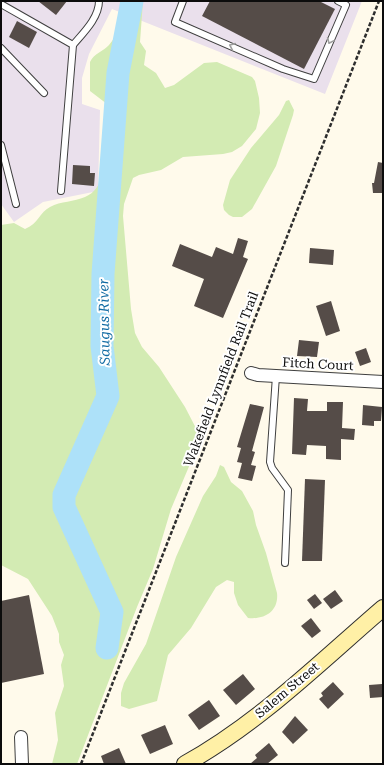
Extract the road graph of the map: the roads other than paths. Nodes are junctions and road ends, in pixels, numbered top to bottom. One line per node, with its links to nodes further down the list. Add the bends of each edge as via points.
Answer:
1 (99, 1): 5 (lane, via 97,13)
2 (183, 1): 3 (lane, one-way to 2, via 346,5 314,79 175,22)
3 (338, 1)
4 (1, 4): 5 (lane)
5 (73, 45): 9 (lane)
6 (1, 48): 7 (lane)
7 (44, 92)
8 (1, 145): 10 (lane)
9 (61, 191)
10 (16, 204)
11 (251, 373): 12 (street, Fitch Court)
12 (276, 376): 13 (street, Fitch Court); 14 (lane, via 270,462 288,490)
13 (383, 382)
14 (285, 563)
15 (383, 608): 18 (main road, Salem Street, via 263,712 216,746)
16 (21, 737): 17 (street)
17 (22, 764)
18 (185, 764)

